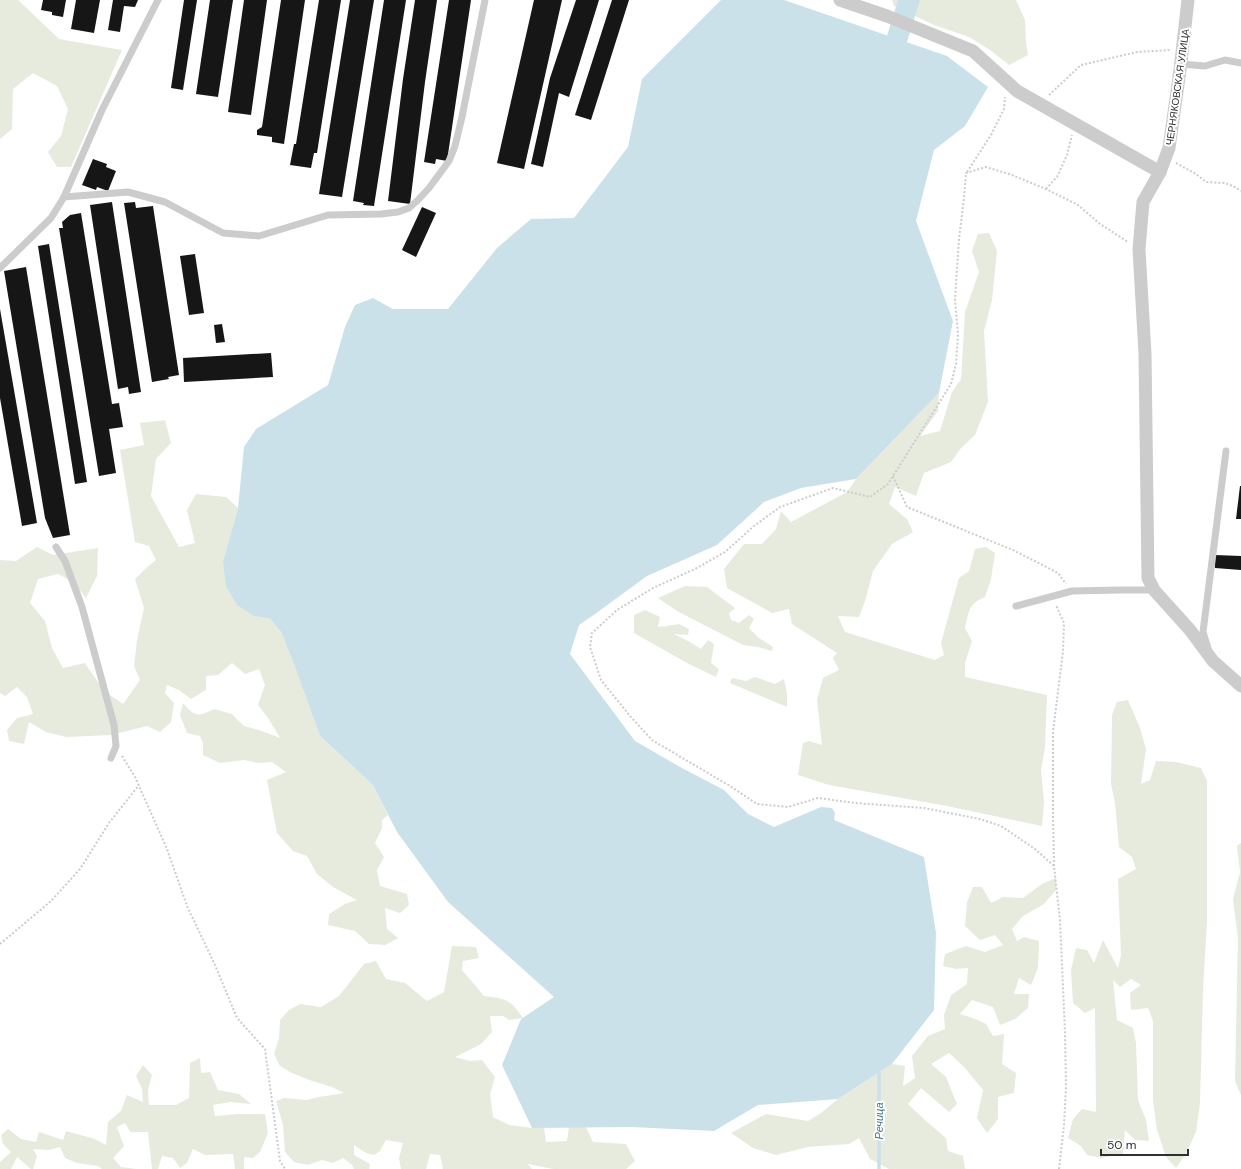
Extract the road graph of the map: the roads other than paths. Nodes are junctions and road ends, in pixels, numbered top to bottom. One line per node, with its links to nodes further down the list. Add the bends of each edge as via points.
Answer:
1 (158, 0): 8 (lane, via 102,110)
2 (484, 0): 8 (lane, via 455,146 449,161 429,188 408,208 381,214 328,215 259,236 223,233 165,202 128,192)
3 (840, 0): 7 (street, via 973,51 1017,91 1075,124)
4 (1188, 0): 5 (street, ЧЕРНЯКОВСКАЯ УЛИЦА)
5 (1181, 64): 6 (lane, via 1205,66 1225,60); 7 (street, ЧЕРНЯКОВСКАЯ УЛИЦА, via 1169,148)
6 (1241, 64)
7 (1162, 166): 12 (street, ЧЕРНЯКОВСКАЯ УЛИЦА, via 1143,202 1139,249 1145,354 1148,578)
8 (64, 198): 9 (lane, via 51,218)
9 (0, 268)
10 (1226, 451): 14 (lane, via 1203,632)
11 (56, 547): 16 (lane, via 65,561 82,607 114,725 116,747)
12 (1154, 590): 13 (lane, via 1072,591); 14 (street, via 1190,630)
13 (1016, 606)
14 (1213, 661): 15 (street)
15 (1241, 686)
16 (111, 758)

